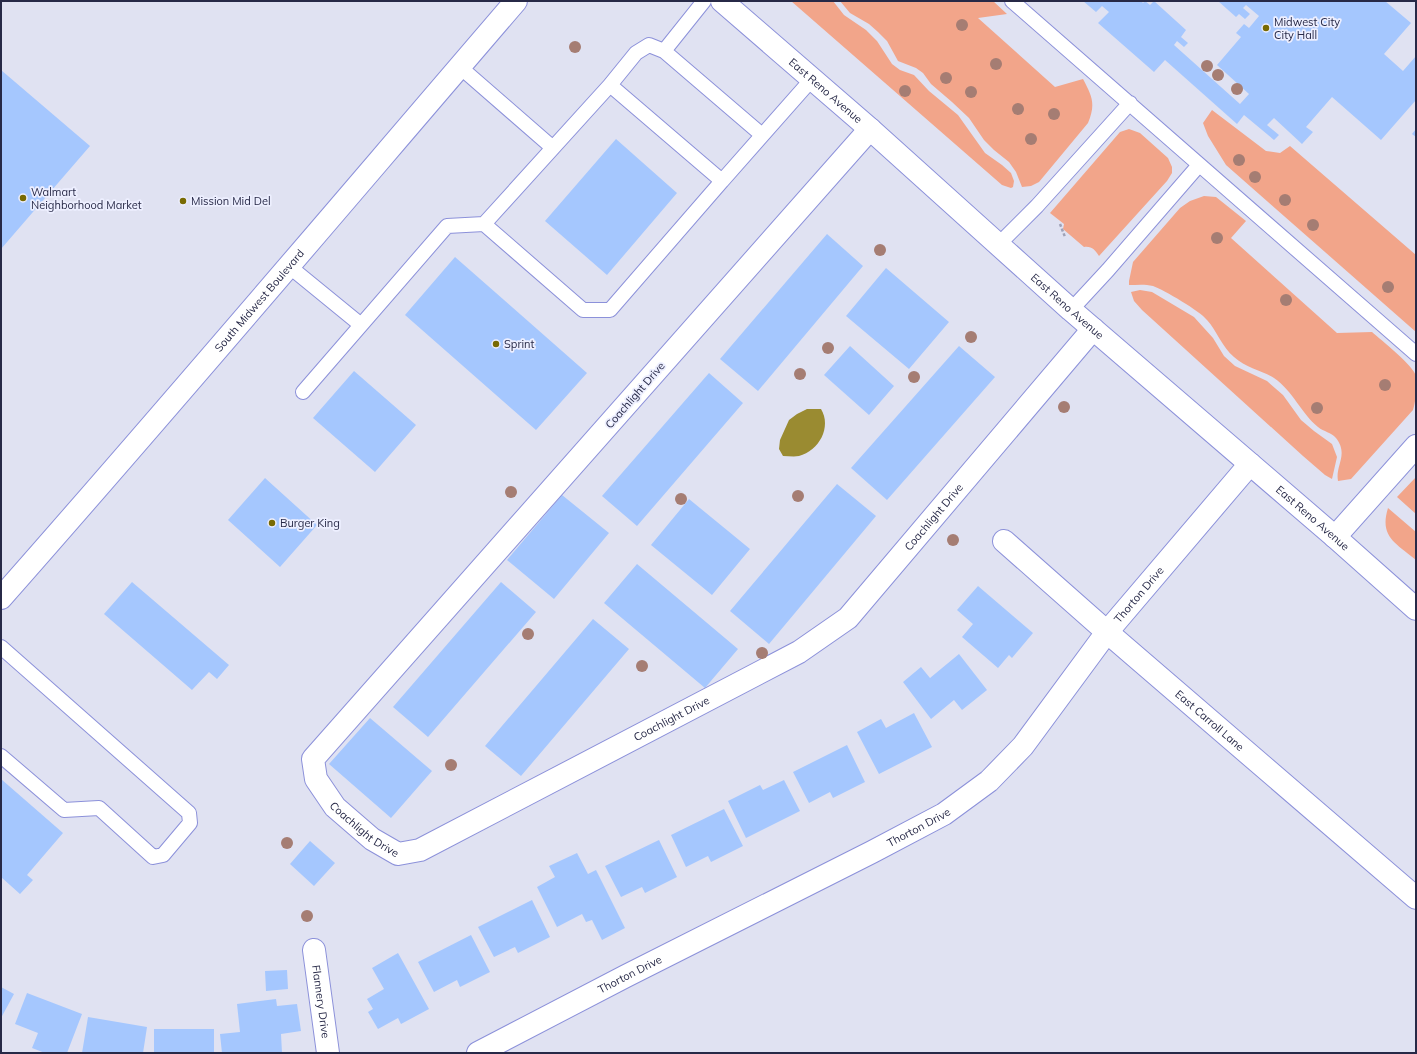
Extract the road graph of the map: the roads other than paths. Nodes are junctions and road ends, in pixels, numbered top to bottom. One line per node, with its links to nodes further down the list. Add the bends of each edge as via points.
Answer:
1 (516, 1): 6 (street, South Midwest Boulevard)
2 (704, 1): 5 (lane)
3 (722, 1): 7 (street, East Reno Avenue)
4 (1012, 1): 9 (lane)
5 (664, 51): 8 (lane, via 648,45 636,53); 11 (lane)
6 (460, 67): 12 (lane); 17 (street, South Midwest Boulevard)
7 (812, 79): 10 (street, East Reno Avenue); 11 (lane)
8 (610, 85): 12 (lane); 14 (lane)
9 (1130, 103): 13 (lane); 16 (lane, via 1038,206)
10 (870, 129): 16 (street, East Reno Avenue); 20 (street, Coachlight Drive, via 313,759 316,779 335,806 372,839 398,854 420,850 799,652 848,618)
11 (762, 135): 14 (lane)
12 (553, 148): 15 (lane)
13 (1199, 165): 18 (lane); 21 (lane)
14 (722, 181): 15 (lane, via 610,310 583,310)
15 (484, 224): 19 (lane, via 447,226)
16 (998, 245): 18 (street, East Reno Avenue)
17 (290, 267): 19 (lane); 27 (street, South Midwest Boulevard)
18 (1071, 310): 20 (street, East Reno Avenue)
19 (361, 325): 22 (lane)
20 (1093, 329): 24 (street, East Reno Avenue)
21 (1416, 354)
22 (303, 392)
23 (1416, 446): 25 (street)
24 (1250, 464): 25 (street, East Reno Avenue); 29 (street, Thorton Drive)
25 (1335, 538): 28 (street, East Reno Avenue)
26 (1004, 541): 29 (street, East Carroll Lane)
27 (1, 598)
28 (1416, 609)
29 (1107, 632): 32 (street, East Carroll Lane); 35 (street, Thorton Drive, via 1023,746 989,780 944,814)
30 (1, 647): 31 (lane, via 189,813 190,823 163,855 153,857 99,808 64,810)
31 (1, 756)
32 (1416, 898)
33 (314, 950): 34 (street, Flannery Drive)
34 (328, 1053)
35 (478, 1053)

